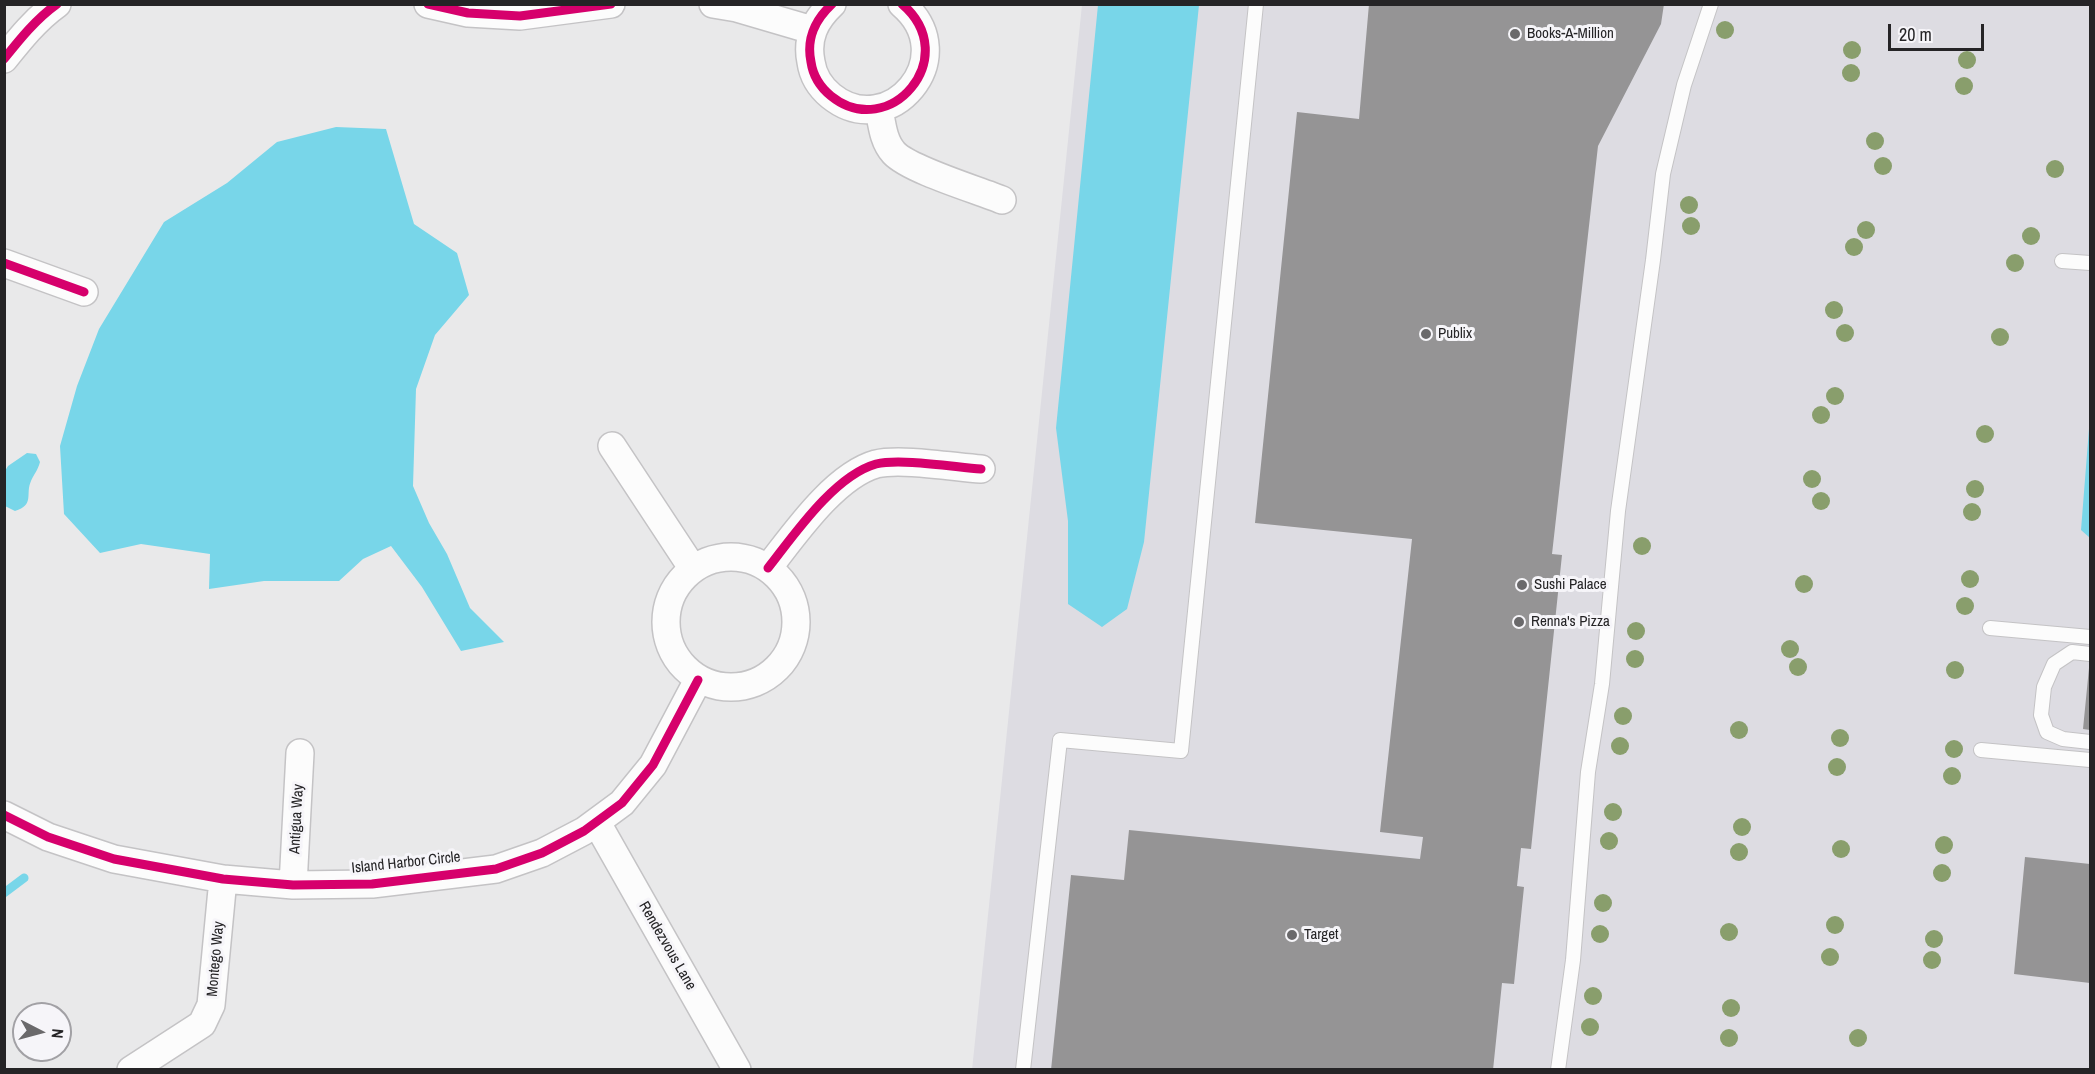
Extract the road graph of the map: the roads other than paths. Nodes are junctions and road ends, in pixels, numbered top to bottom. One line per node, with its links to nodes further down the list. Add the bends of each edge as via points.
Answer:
1 (57, 4): 10 (street, via 19,39)
2 (428, 4): 3 (street, via 468,14 520,16)
3 (611, 4)
4 (713, 4): 9 (street)
5 (832, 4): 9 (street)
6 (1256, 4): 35 (lane, via 1180,751 1060,740)
7 (1711, 4): 36 (lane, via 1684,85 1663,174 1618,511 1602,684 1588,772 1573,960)
8 (911, 7): 11 (street, via 926,44 924,66 914,87)
9 (812, 30): 11 (street, via 808,51 812,71 822,89 838,102 858,109)
10 (4, 59)
11 (879, 109): 12 (street, via 884,135 894,153 911,165)
12 (1002, 200)
13 (2062, 261): 15 (lane)
14 (4, 263): 16 (street)
15 (2091, 263)
16 (84, 292)
17 (612, 446): 19 (street)
18 (981, 469): 20 (street, via 899,462 876,464 851,475 814,511)
19 (693, 568): 20 (street, via 713,559 735,557); 24 (street, via 670,598 665,622 668,642 679,664)
20 (768, 568): 24 (street, via 790,594 797,617 795,640 784,662 766,679 744,687 720,688)
21 (1990, 628): 22 (lane)
22 (2091, 637)
23 (2091, 654): 25 (lane, via 2072,652 2054,664 2044,687 2041,715 2047,732 2063,739)
24 (698, 680): 30 (street, Island Harbor Circle, via 653,765 622,803)
25 (2091, 742)
26 (1981, 750): 28 (lane)
27 (300, 753): 32 (street, Antigua Way)
28 (2091, 760)
29 (4, 815): 31 (street, Island Harbor Circle, via 48,837 114,859)
30 (597, 823): 32 (street, Island Harbor Circle, via 542,854 496,869 372,884); 34 (street, Rendezvous Lane)
31 (223, 879): 32 (street, Island Harbor Circle); 33 (street, Montego Way, via 211,1005 202,1024)
32 (294, 885)
33 (131, 1070)
34 (737, 1070)
35 (1023, 1070)
36 (1558, 1070)

